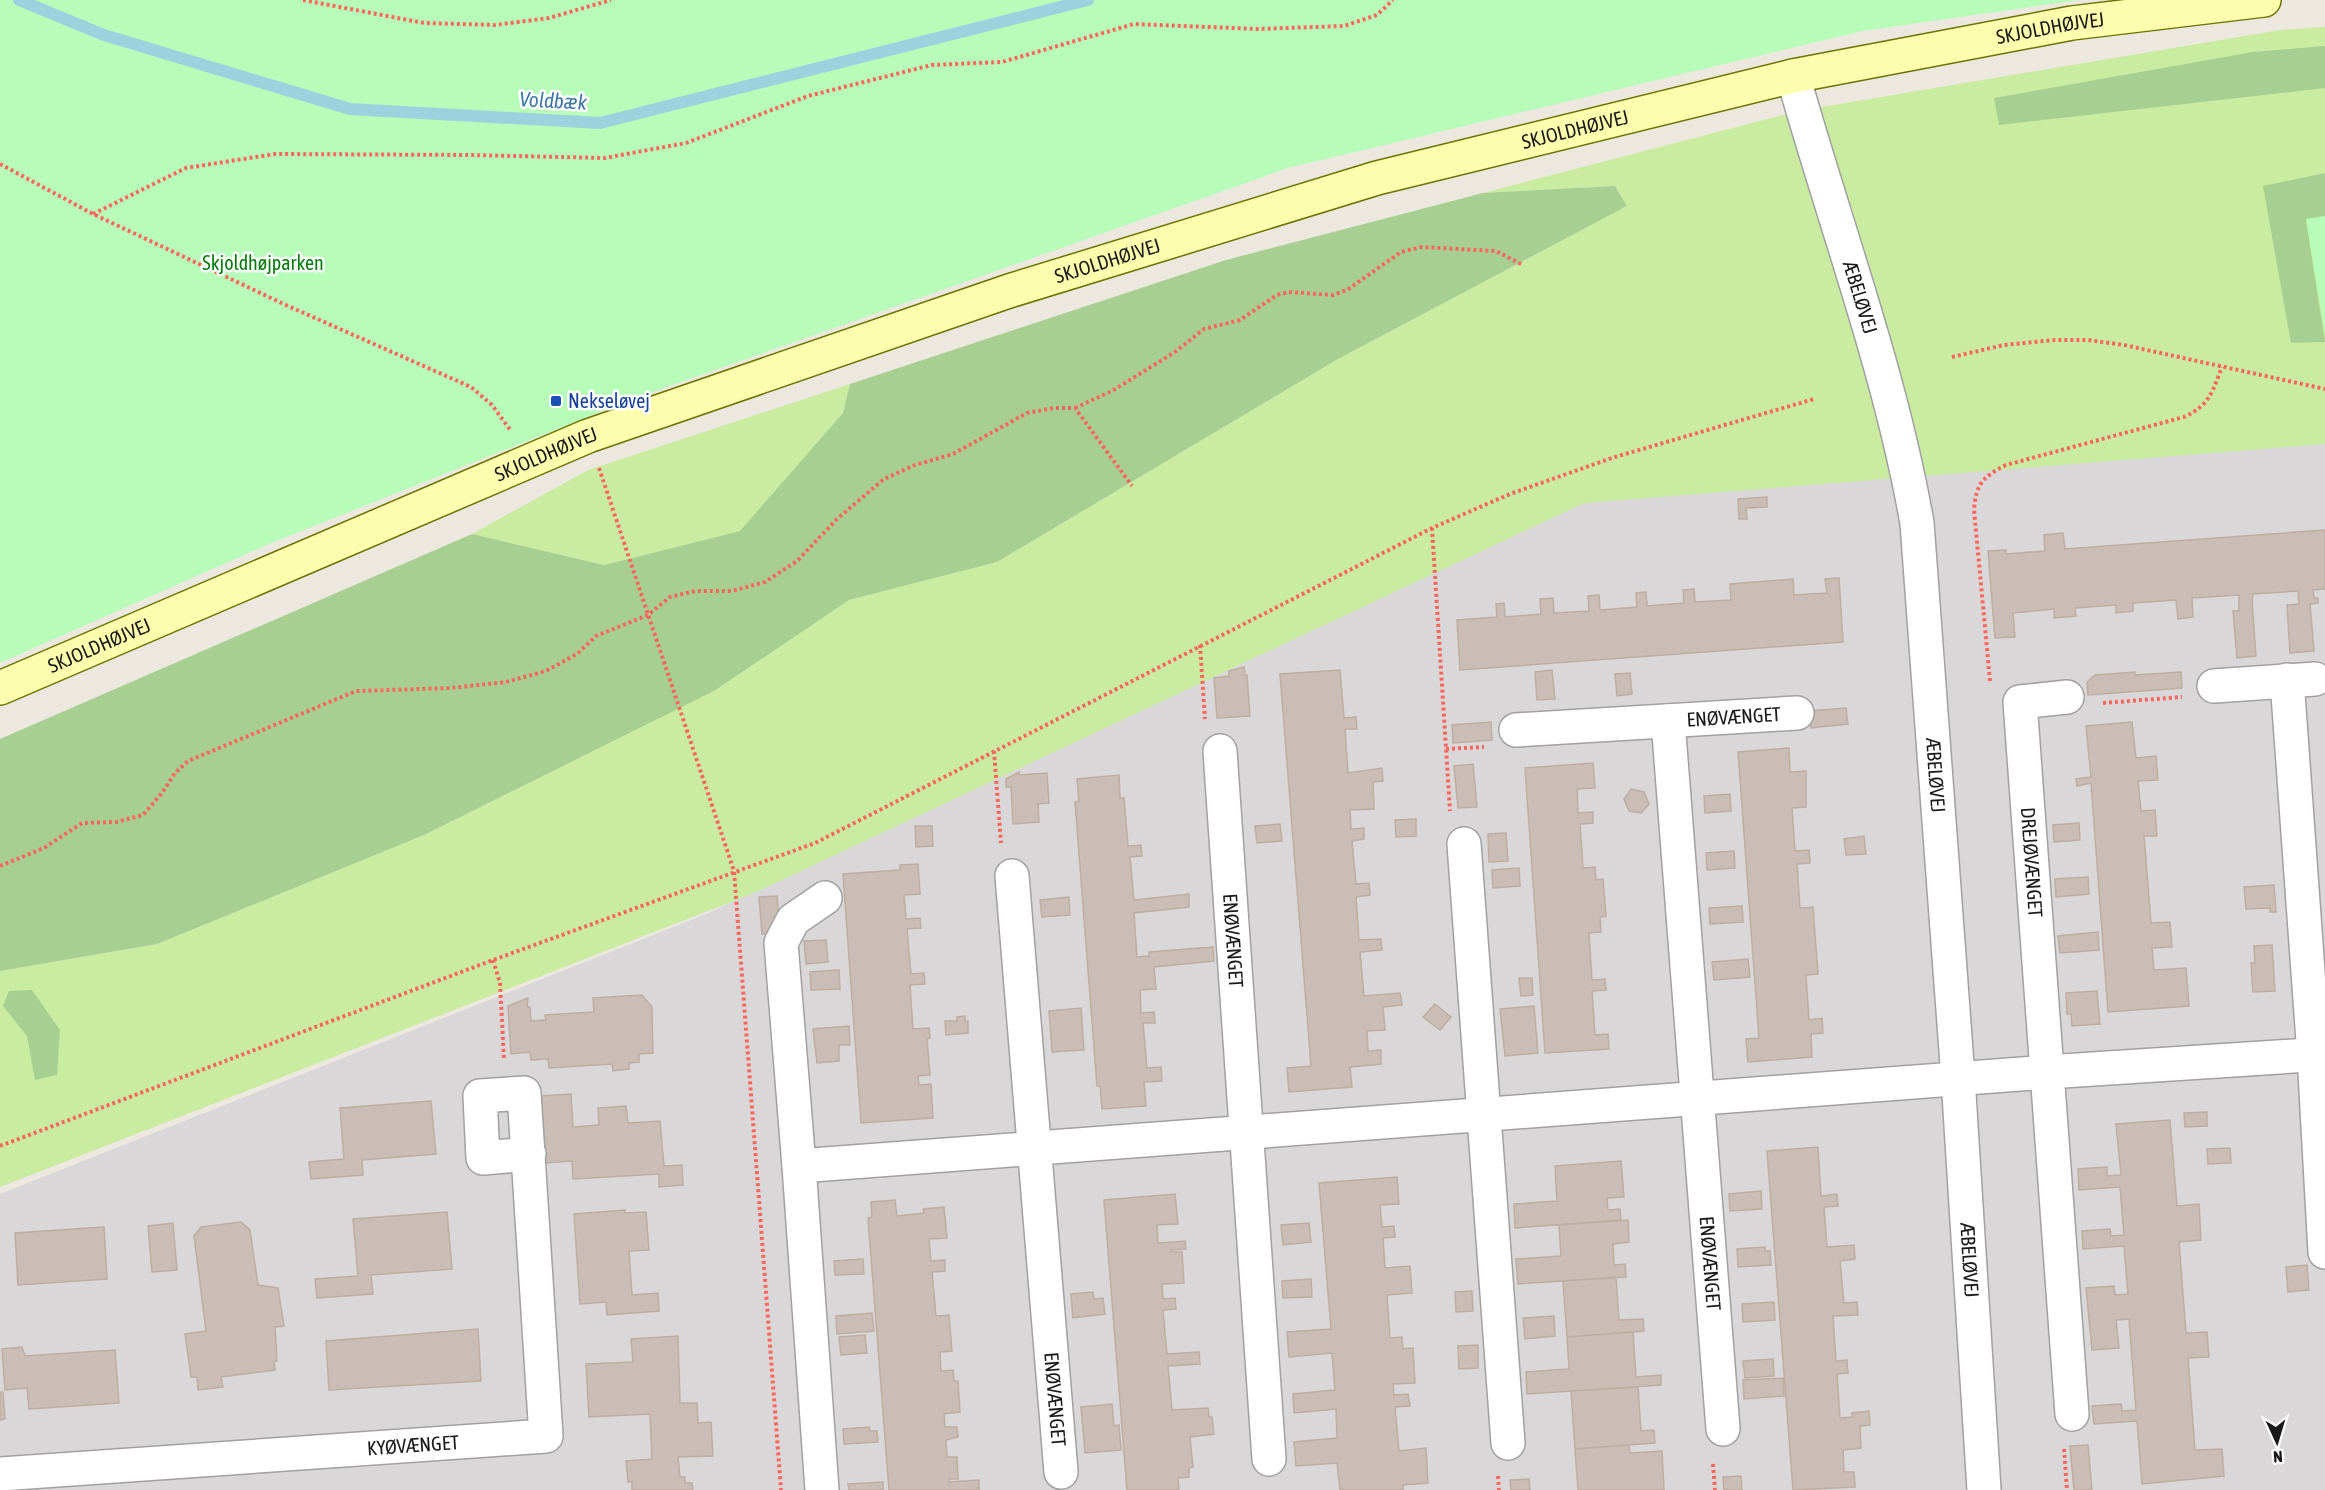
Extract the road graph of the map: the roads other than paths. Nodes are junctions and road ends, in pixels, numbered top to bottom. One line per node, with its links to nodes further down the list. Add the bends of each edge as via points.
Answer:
1 (2264, 0): 2 (street, SKJOLDHØJVEJ, via 2072,23)
2 (1793, 76): 4 (street, SKJOLDHØJVEJ, via 1377,178 1010,291 588,436); 15 (street, ÆBELØVEJ, via 1877,352 1906,460 1917,523)
3 (2214, 686): 13 (street, via 2301,680)
4 (0, 688)
5 (2067, 697): 14 (street, DREJØVÆNGET, via 2020,702)
6 (1797, 713): 7 (street, ENØVÆNGET)
7 (1668, 721): 8 (street, ENØVÆNGET); 16 (street, ENØVÆNGET)
8 (1516, 730)
9 (1220, 751): 18 (street, ENØVÆNGET)
10 (1464, 844): 17 (street)
11 (1012, 876): 19 (street, ENØVÆNGET)
12 (825, 898): 21 (street, via 793,920 781,943)
13 (2319, 1054): 14 (street); 22 (street)
14 (2047, 1072): 15 (street); 23 (street, DREJØVÆNGET)
15 (1958, 1078): 16 (street); 30 (street, ÆBELØVEJ)
16 (1696, 1098): 17 (street); 24 (street, ENØVÆNGET)
17 (1483, 1114): 18 (street); 25 (street)
18 (1246, 1132): 19 (street); 26 (street, ENØVÆNGET)
19 (1033, 1148): 21 (street); 27 (street, ENØVÆNGET)
20 (529, 1155): 28 (street, KYØVÆNGET, via 546,1436)
21 (799, 1166): 29 (street)
22 (2325, 1252)
23 (2072, 1414)
24 (1723, 1429)
25 (1508, 1443)
26 (1269, 1459)
27 (1061, 1472)
28 (0, 1474)
29 (822, 1490)
30 (1984, 1490)

